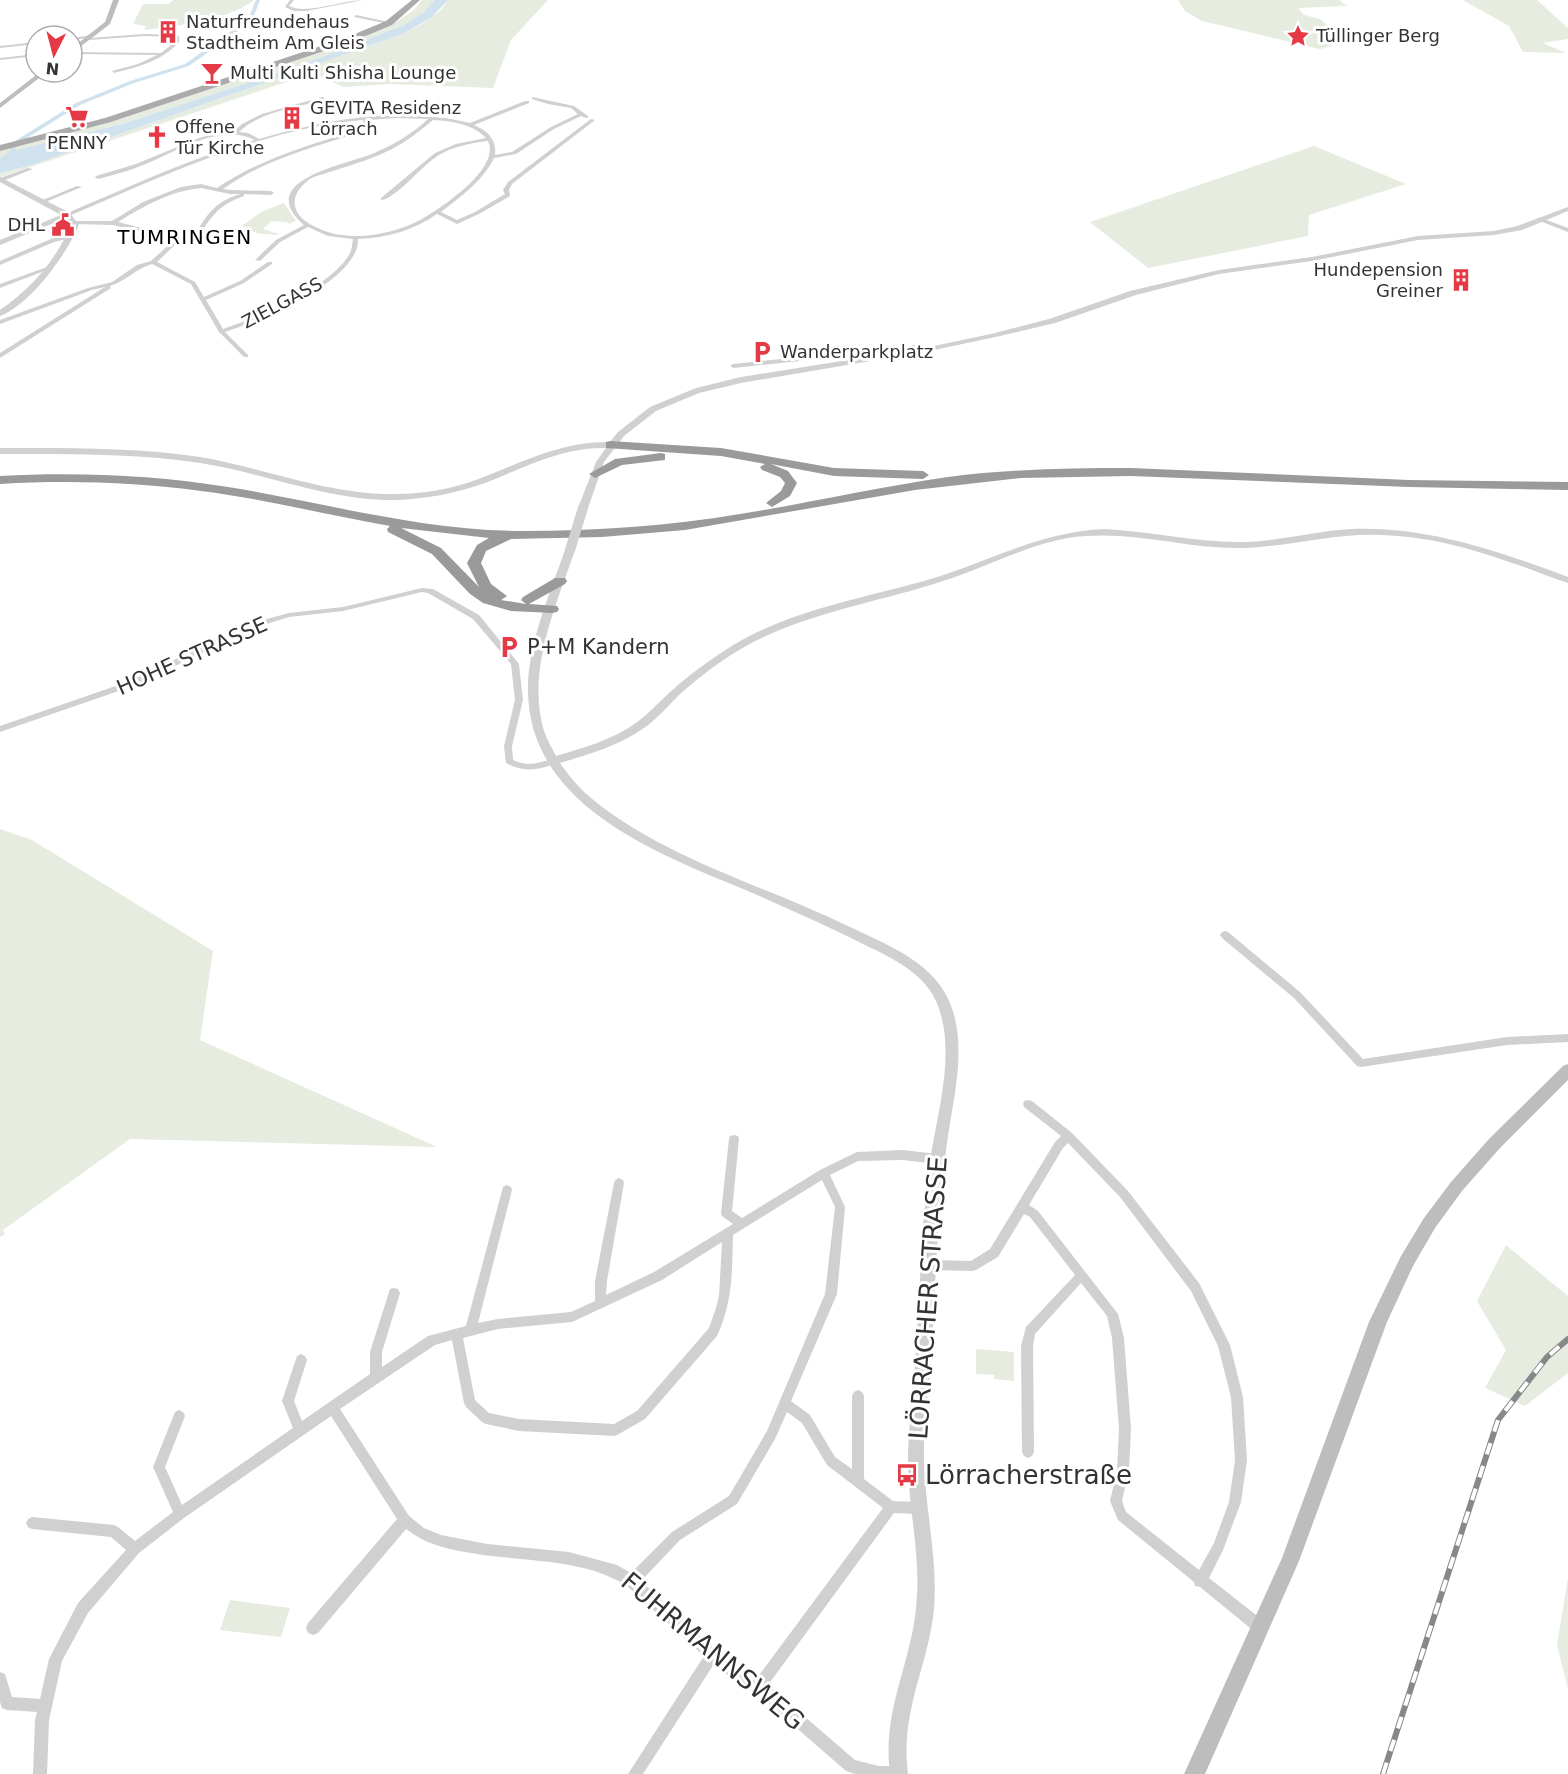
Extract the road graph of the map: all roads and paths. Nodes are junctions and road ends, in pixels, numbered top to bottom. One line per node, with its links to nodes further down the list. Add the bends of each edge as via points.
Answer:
1 (292, 0): 2 (street, via 287,8 301,10)
2 (361, 0)
3 (416, 0): 6 (main road)
4 (113, 1): 8 (main road, via 111,20)
5 (356, 16): 6 (street)
6 (388, 23): 31 (main road, via 130,114)
7 (84, 38): 8 (street)
8 (91, 38): 9 (main road); 13 (street, via 176,35 177,42)
9 (84, 43)
10 (24, 44): 11 (street)
11 (0, 47)
12 (84, 52): 13 (street)
13 (163, 54): 16 (street)
14 (24, 57): 15 (street)
15 (0, 60)
16 (114, 72)
17 (28, 84): 22 (main road)
18 (322, 98): 28 (street, via 257,118)
19 (534, 98): 23 (street, via 572,106)
20 (441, 102): 24 (street, via 420,110)
21 (528, 102): 27 (street)
22 (0, 105)
23 (581, 114): 32 (street, via 560,122 521,152); 45 (street, via 593,120 510,183 508,195 457,222)
24 (414, 117): 25 (street); 26 (street)
25 (432, 118): 27 (street); 50 (street, via 389,148 310,177 299,185 292,196 292,210)
26 (368, 120): 30 (street); 37 (street, via 352,133 278,156 243,172)
27 (470, 125): 29 (street)
28 (235, 133): 30 (street); 34 (street, via 203,138)
29 (489, 139): 32 (street, via 493,145); 41 (street, via 431,157)
30 (258, 140): 46 (street, via 200,159)
31 (4, 147)
32 (491, 157): 45 (street, via 480,176)
33 (30, 169): 35 (street)
34 (98, 177)
35 (0, 180): 43 (street)
36 (79, 187): 43 (street)
37 (219, 189): 39 (street); 49 (street, via 201,186 174,191)
38 (260, 191): 39 (street); 40 (street); 42 (street)
39 (230, 192): 42 (street)
40 (271, 193)
41 (383, 199)
42 (228, 200): 54 (street, via 213,209 194,239)
43 (41, 202): 46 (street)
44 (1568, 209): 47 (street, LÖRRACHER STRASSE)
45 (437, 212): 53 (street, via 402,230)
46 (67, 215): 48 (street); 55 (street)
47 (1539, 219): 51 (street); 67 (street, LÖRRACHER STRASSE, via 1494,233 1418,238 1220,272 1133,293 1052,321)
48 (74, 222): 49 (street); 52 (street)
49 (113, 223): 54 (street)
50 (307, 226): 53 (street); 56 (street, via 278,241)
51 (1568, 230)
52 (66, 237): 58 (street); 60 (street)
53 (356, 238): 66 (street, ZIELGASS, via 353,252 328,278 280,307)
54 (176, 241): 57 (street)
55 (0, 243)
56 (258, 260)
57 (153, 262): 61 (street); 63 (street, via 193,283)
58 (0, 263)
59 (270, 263): 63 (street, via 242,282)
60 (49, 268): 62 (street); 64 (street)
61 (114, 283): 65 (street); 68 (street)
62 (0, 286)
63 (203, 299): 66 (street)
64 (0, 314)
65 (0, 322)
66 (221, 331): 69 (street)
67 (929, 349): 70 (street, via 922,346); 71 (street, LÖRRACHER STRASSE, via 718,385 663,404)
68 (0, 356)
69 (246, 356)
70 (733, 366)
71 (621, 434): 72 (street, LÖRRACHER STRASSE); 73 (highway, via 626,442)
72 (608, 448): 73 (highway); 74 (street, via 566,448 477,482 395,497 334,492 182,458); 75 (highway); 77 (street, LÖRRACHER STRASSE)
73 (640, 448): 78 (highway, via 733,454 834,472)
74 (0, 451)
75 (662, 457): 77 (highway, via 619,462); 82 (highway, via 719,459 779,470 791,483 786,493)
76 (0, 473): 82 (highway, via 95,470 179,476 378,513 494,525 638,522)
77 (595, 474): 86 (street, LÖRRACHER STRASSE, bridge)
78 (923, 476): 79 (highway, via 1080,464); 82 (highway)
79 (1568, 479)
80 (0, 480): 83 (highway, via 91,478 174,484)
81 (1568, 486): 84 (highway, via 1429,485 1129,472 1019,474 899,488 683,526)
82 (772, 503)
83 (373, 521): 84 (highway); 88 (highway, via 441,554 472,589 488,600 506,606)
84 (513, 534): 87 (highway, via 485,544 474,563 485,586 494,593)
85 (1568, 580): 90 (street, via 1491,551 1411,534 1352,532 1241,545 1114,532 1062,536 762,634 701,671 632,730)
86 (560, 581): 87 (highway); 88 (street, LÖRRACHER STRASSE)
87 (528, 600): 88 (highway, via 543,602)
88 (552, 609): 90 (street, LÖRRACHER STRASSE, via 534,674 533,697 538,727)
89 (0, 729): 90 (street, HOHE STRASSE, via 133,683 251,626 422,590 476,617 515,664 519,700 508,746 509,760 533,767)
90 (554, 761): 97 (street, LÖRRACHER STRASSE, via 599,812 651,844 837,926 882,949 936,988 947,1012 951,1039)
91 (1225, 935): 92 (street, via 1297,995 1361,1063 1507,1041)
92 (1568, 1038)
93 (1568, 1070): 127 (main road, via 1453,1189 1415,1244 1378,1322 1308,1514)
94 (1028, 1104): 95 (street)
95 (1068, 1136): 101 (street); 126 (street, via 1124,1194 1195,1287 1224,1345 1237,1397 1241,1460 1235,1502 1219,1546)
96 (735, 1139): 102 (street, via 726,1213)
97 (937, 1159): 98 (street, via 867,1156); 104 (street, LÖRRACHER STRASSE)
98 (824, 1173): 102 (street); 113 (street, via 840,1207 831,1293)
99 (620, 1182): 107 (street)
100 (507, 1190): 108 (street)
101 (1022, 1207): 104 (street, via 994,1253 972,1266); 105 (street, via 1034,1214)
102 (740, 1223): 103 (street)
103 (728, 1232): 107 (street, via 658,1276); 109 (street, via 721,1318 641,1415 615,1430 519,1425 486,1418 470,1403)
104 (928, 1265): 120 (street, LÖRRACHER STRASSE, via 916,1454)
105 (1081, 1276): 117 (street, via 1030,1331); 126 (street, via 1112,1314 1118,1338 1125,1429 1123,1470 1116,1501 1122,1516)
106 (394, 1293): 111 (street, via 376,1352)
107 (600, 1304): 108 (street, via 572,1317)
108 (471, 1330): 109 (street)
109 (457, 1334): 111 (street, via 432,1340)
110 (301, 1360): 116 (street, via 288,1401)
111 (376, 1377): 114 (street)
112 (858, 1396): 118 (street)
113 (786, 1404): 118 (street, via 806,1419 831,1461); 125 (street, via 733,1500 676,1536)
114 (333, 1409): 116 (street); 122 (street, FUHRMANNSWEG)
115 (179, 1416): 121 (street, via 159,1467)
116 (300, 1430): 121 (street)
117 (1028, 1452)
118 (858, 1481): 119 (street)
119 (891, 1507): 120 (street); 131 (street)
120 (918, 1508): 133 (street, LÖRRACHER STRASSE, via 926,1598 924,1625 896,1728)
121 (180, 1514): 124 (street)
122 (405, 1520): 125 (street, FUHRMANNSWEG, via 440,1541 569,1558 617,1571); 128 (street)
123 (32, 1523): 124 (street, via 114,1531)
124 (135, 1549): 132 (street, via 83,1608 56,1659)
125 (632, 1581): 129 (street, FUHRMANNSWEG)
126 (1200, 1581): 127 (street)
127 (1260, 1627): 136 (main road)
128 (313, 1628)
129 (712, 1655): 131 (street, FUHRMANNSWEG); 135 (street)
130 (0, 1679): 132 (street, via 7,1702)
131 (759, 1686): 133 (street, FUHRMANNSWEG, via 850,1766)
132 (44, 1706): 134 (street)
133 (899, 1773)
134 (40, 1774)
135 (635, 1774)
136 (1194, 1774)

